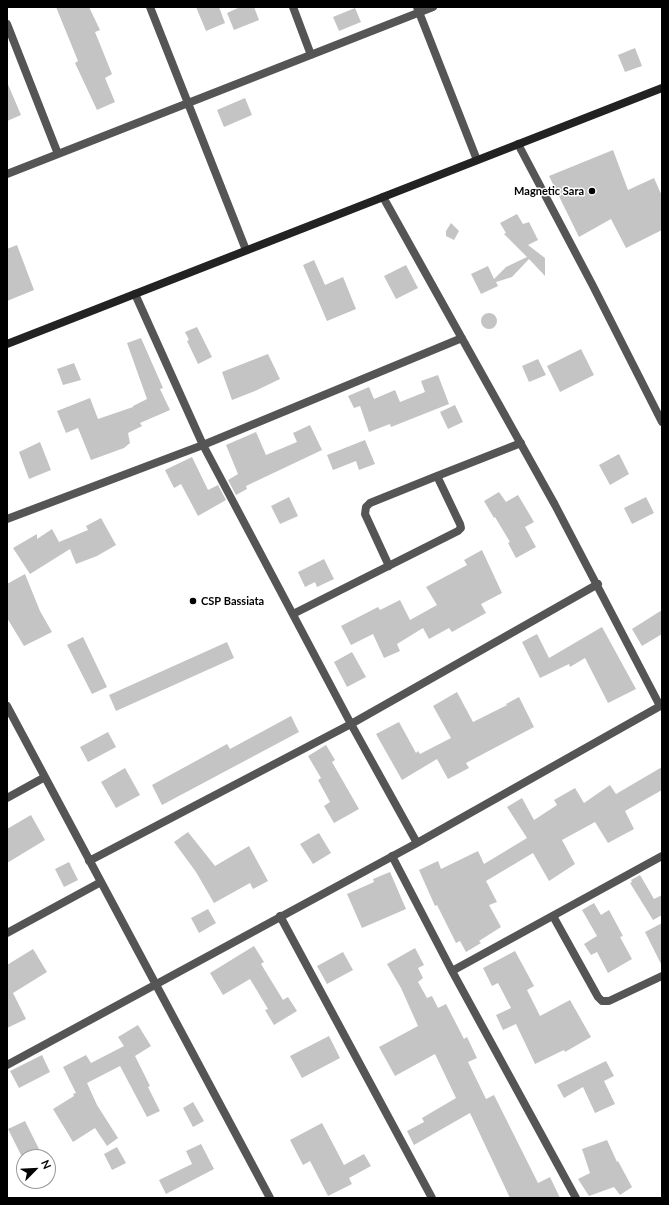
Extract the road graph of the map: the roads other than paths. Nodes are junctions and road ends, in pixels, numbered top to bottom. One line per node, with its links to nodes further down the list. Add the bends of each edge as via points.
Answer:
1 (150, 7): 8 (street)
2 (293, 7): 6 (street)
3 (433, 7): 4 (street)
4 (418, 10): 6 (street); 11 (street)
5 (7, 24): 10 (street)
6 (311, 54): 8 (street)
7 (662, 88): 9 (street)
8 (188, 103): 10 (street); 14 (street)
9 (518, 144): 11 (street); 18 (street)
10 (58, 154): 12 (street)
11 (477, 160): 13 (street)
12 (7, 174)
13 (383, 197): 14 (street); 16 (street)
14 (246, 250): 15 (street)
15 (135, 294): 17 (street); 21 (street)
16 (462, 338): 20 (street); 21 (street)
17 (7, 344)
18 (660, 412): 19 (street)
19 (662, 422)
20 (521, 443): 22 (street); 25 (street)
21 (203, 445): 23 (street); 26 (street)
22 (436, 476): 24 (street, via 461,528); 24 (street, via 370,503 366,507 365,514)
23 (7, 519)
24 (389, 566): 26 (street)
25 (598, 584): 27 (street); 29 (street)
26 (293, 614): 29 (street)
27 (661, 705): 32 (street)
28 (7, 706): 30 (street)
29 (351, 724): 32 (street); 35 (street)
30 (45, 777): 31 (street); 35 (street)
31 (7, 798)
32 (417, 843): 33 (street)
33 (392, 856): 37 (street); 40 (street)
34 (662, 856): 38 (street)
35 (89, 860): 36 (street)
36 (101, 882): 39 (street); 42 (street)
37 (280, 916): 42 (street); 45 (street)
38 (553, 916): 40 (street); 41 (street, via 602,1001 609,1001)
39 (7, 933)
40 (452, 971): 46 (street)
41 (662, 976)
42 (156, 984): 43 (street); 44 (street)
43 (7, 1065)
44 (270, 1198)
45 (432, 1198)
46 (576, 1198)

